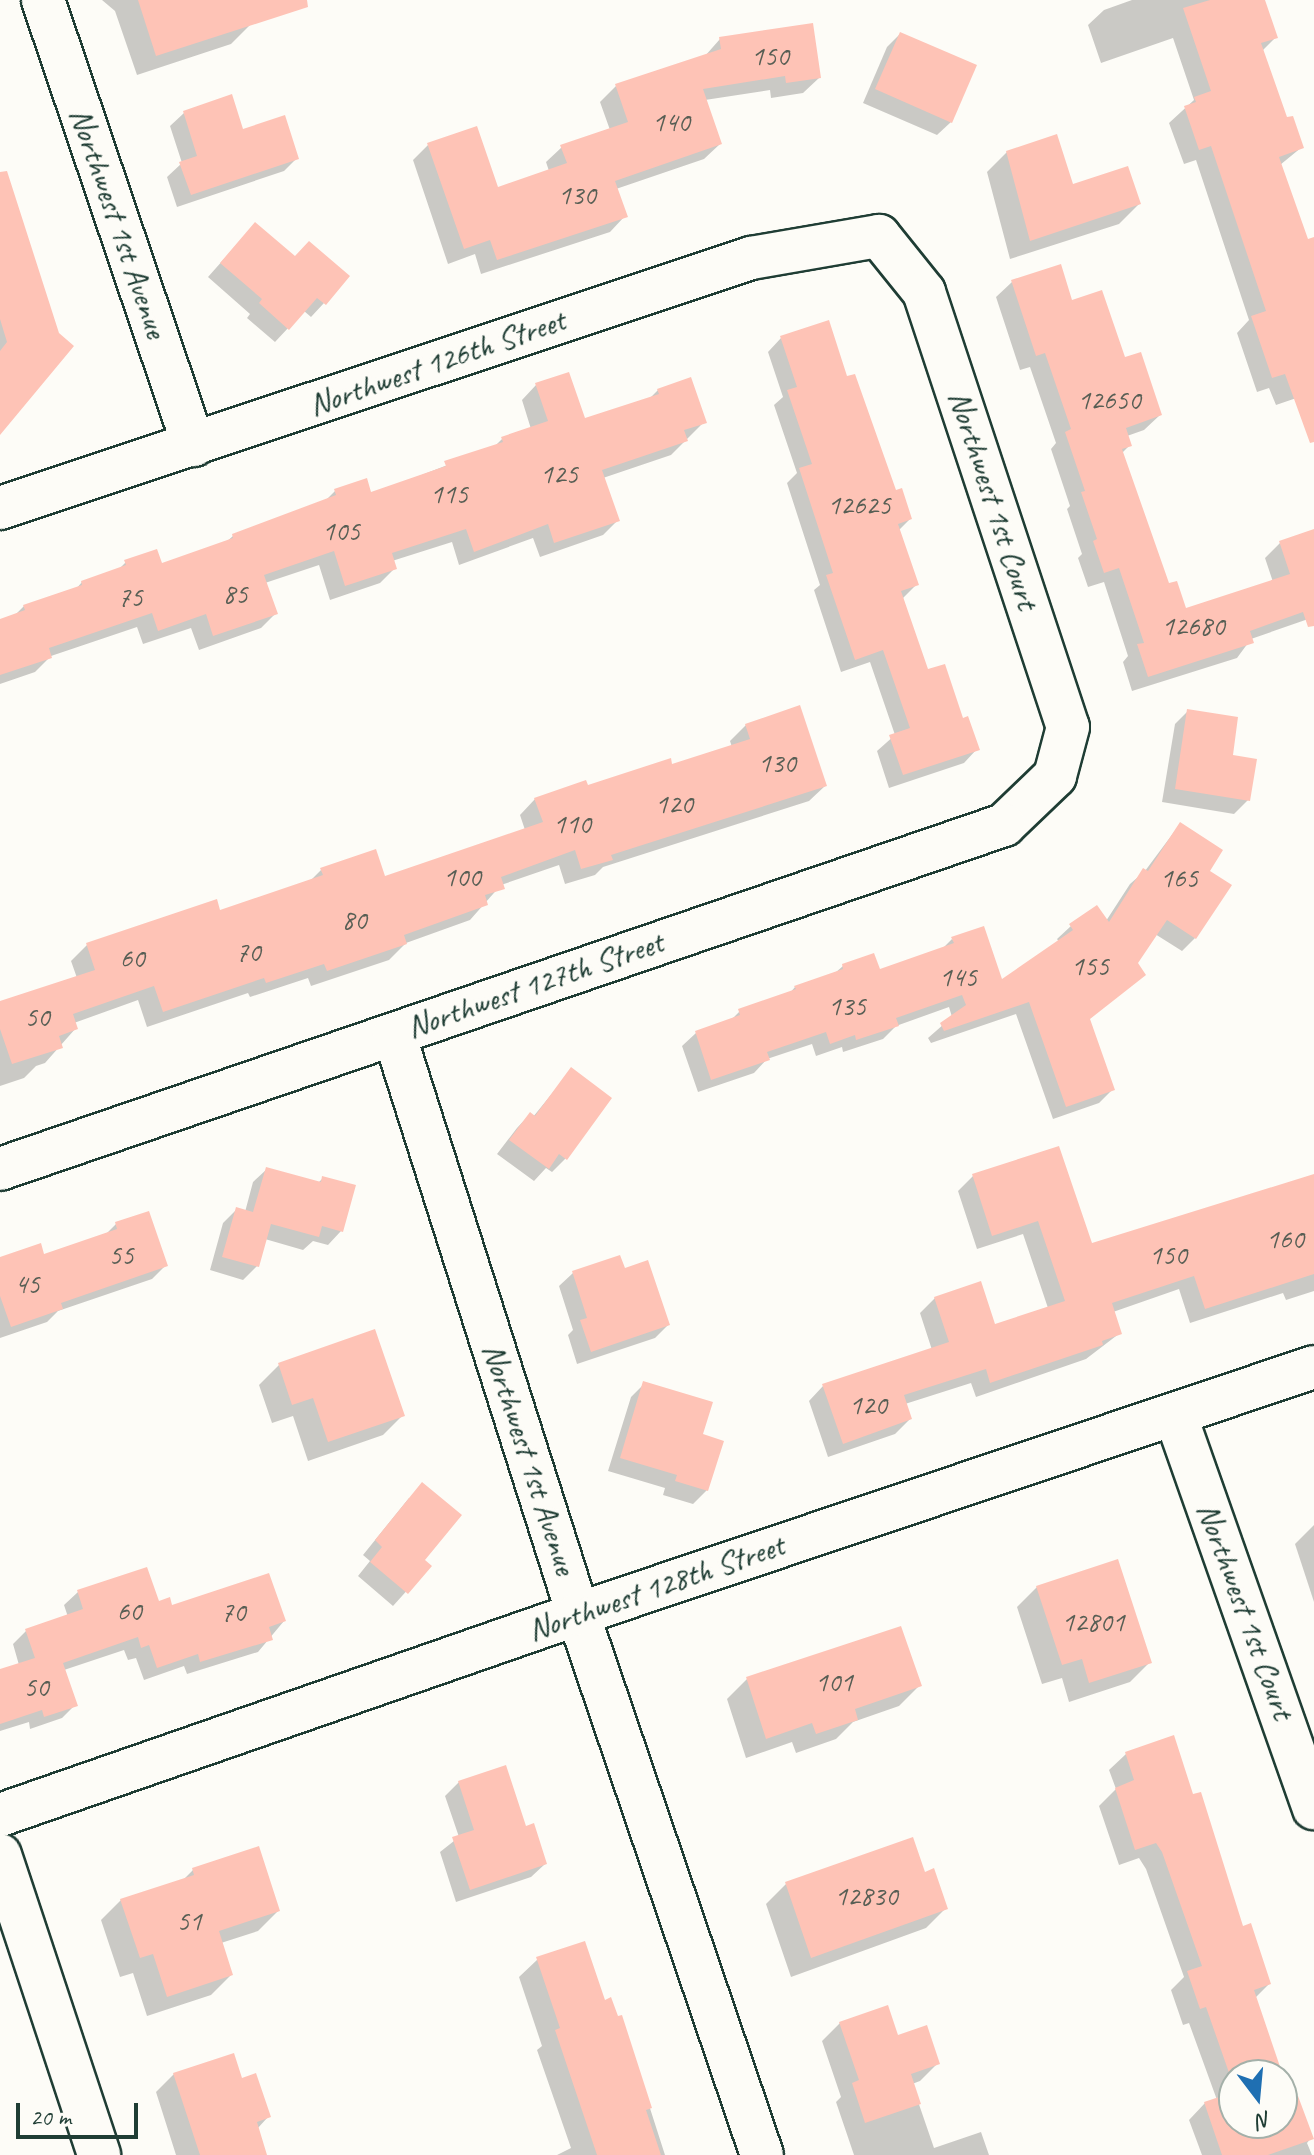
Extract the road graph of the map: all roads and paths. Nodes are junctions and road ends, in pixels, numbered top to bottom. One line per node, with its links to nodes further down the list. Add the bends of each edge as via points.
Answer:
1 (43, 0): 3 (street, Northwest 1st Avenue)
2 (879, 236): 3 (street, Northwest 126th Street, via 751,258); 5 (street, Northwest 1st Court, via 924,292 1068,727)
3 (194, 445): 4 (street, Northwest 126th Street)
4 (0, 508)
5 (1055, 776): 6 (street, Northwest 127th Street, via 1004,825)
6 (394, 1034): 7 (street, Northwest 127th Street); 10 (street, Northwest 1st Avenue)
7 (0, 1169)
8 (1314, 1367): 9 (street, Northwest 128th Street)
9 (1175, 1414): 10 (street, Northwest 128th Street); 11 (street, Northwest 1st Court)
10 (578, 1614): 12 (street, Northwest 128th Street); 15 (street, Northwest 1st Avenue)
11 (1314, 1808)
12 (0, 1815)
13 (0, 1855): 14 (street)
14 (99, 2155)
15 (762, 2155)

